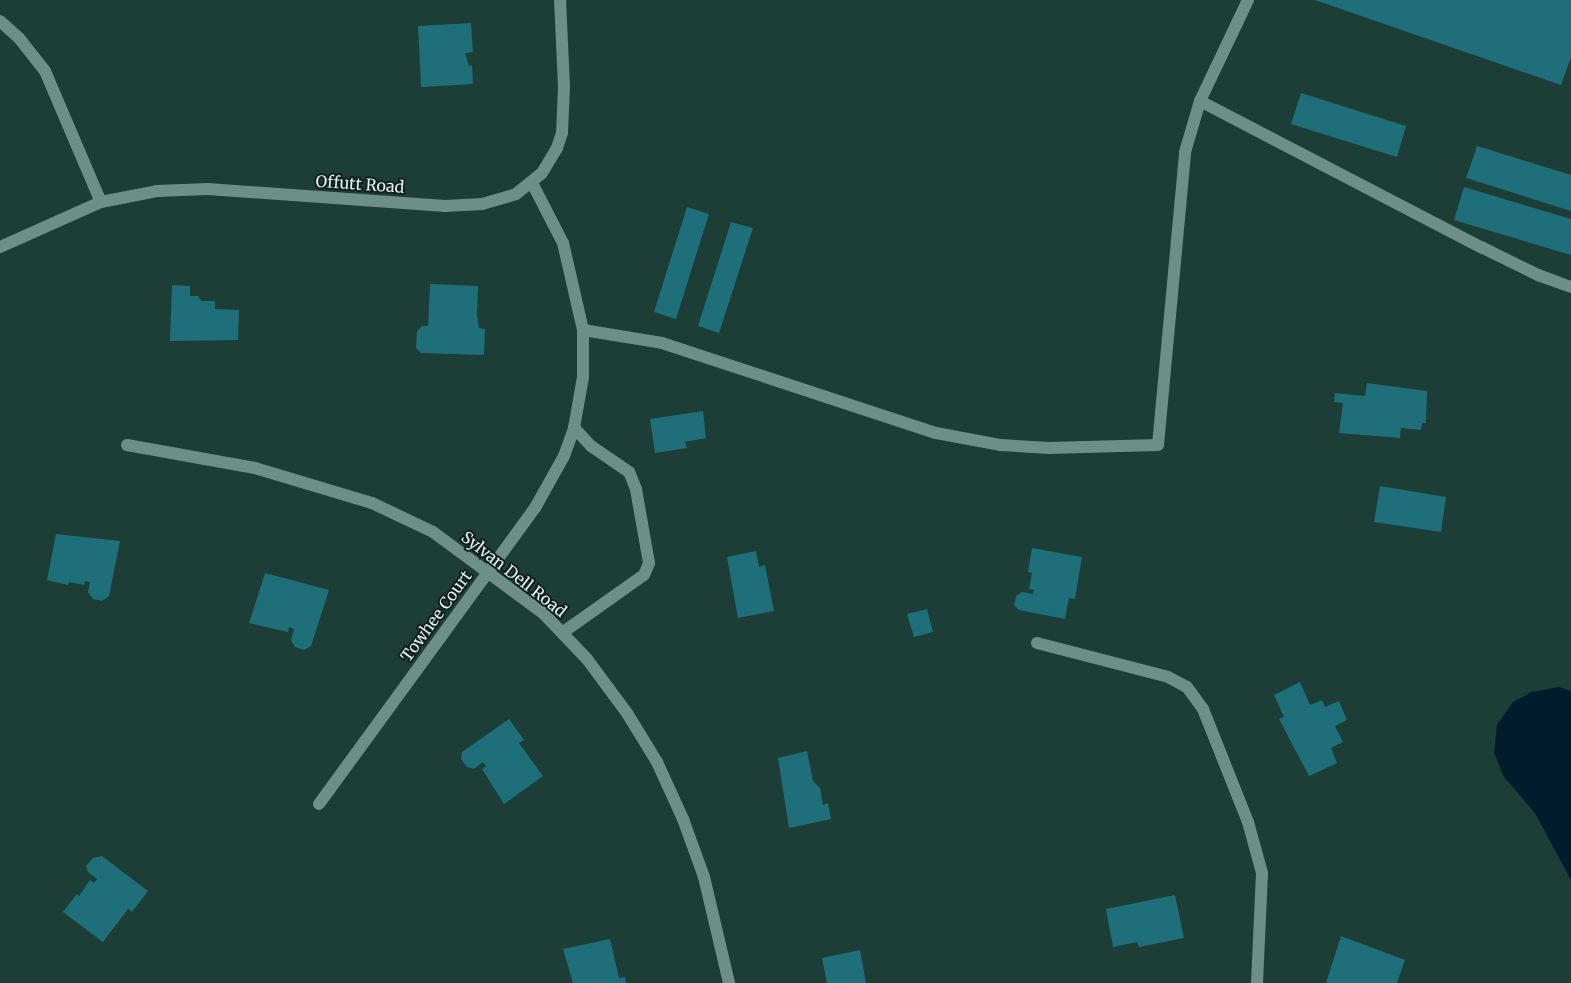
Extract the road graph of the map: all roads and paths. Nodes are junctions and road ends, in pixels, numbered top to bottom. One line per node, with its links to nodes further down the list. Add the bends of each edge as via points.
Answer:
1 (560, 0): 5 (street, Offutt Road, via 564,87 562,133 551,161)
2 (1248, 0): 4 (street)
3 (0, 21): 6 (street, via 19,38 45,71)
4 (1200, 101): 8 (street, via 1489,251); 9 (street, via 1185,152 1158,445 1048,448 1000,445 936,433 662,343)
5 (532, 183): 6 (street, Offutt Road, via 499,200 464,206 208,189 157,190); 9 (street, Towhee Court, via 563,243)
6 (100, 202): 7 (street, Offutt Road)
7 (0, 247)
8 (1571, 287)
9 (584, 330): 10 (street, Towhee Court, via 583,377)
10 (574, 428): 12 (street, Towhee Court, via 551,482); 13 (street, via 591,446 629,472 636,489 650,563 644,575)
11 (127, 445): 12 (street, Sylvan Dell Road, via 255,468 372,503 433,532)
12 (488, 571): 13 (street, Sylvan Dell Road, via 543,613); 15 (street, Towhee Court)
13 (562, 633): 16 (street, Sylvan Dell Road, via 587,659 627,713 657,762 683,819 704,878)
14 (1037, 643): 17 (street, via 1168,677 1187,687 1203,709 1248,822 1262,873)
15 (319, 804)
16 (729, 983)
17 (1257, 983)

